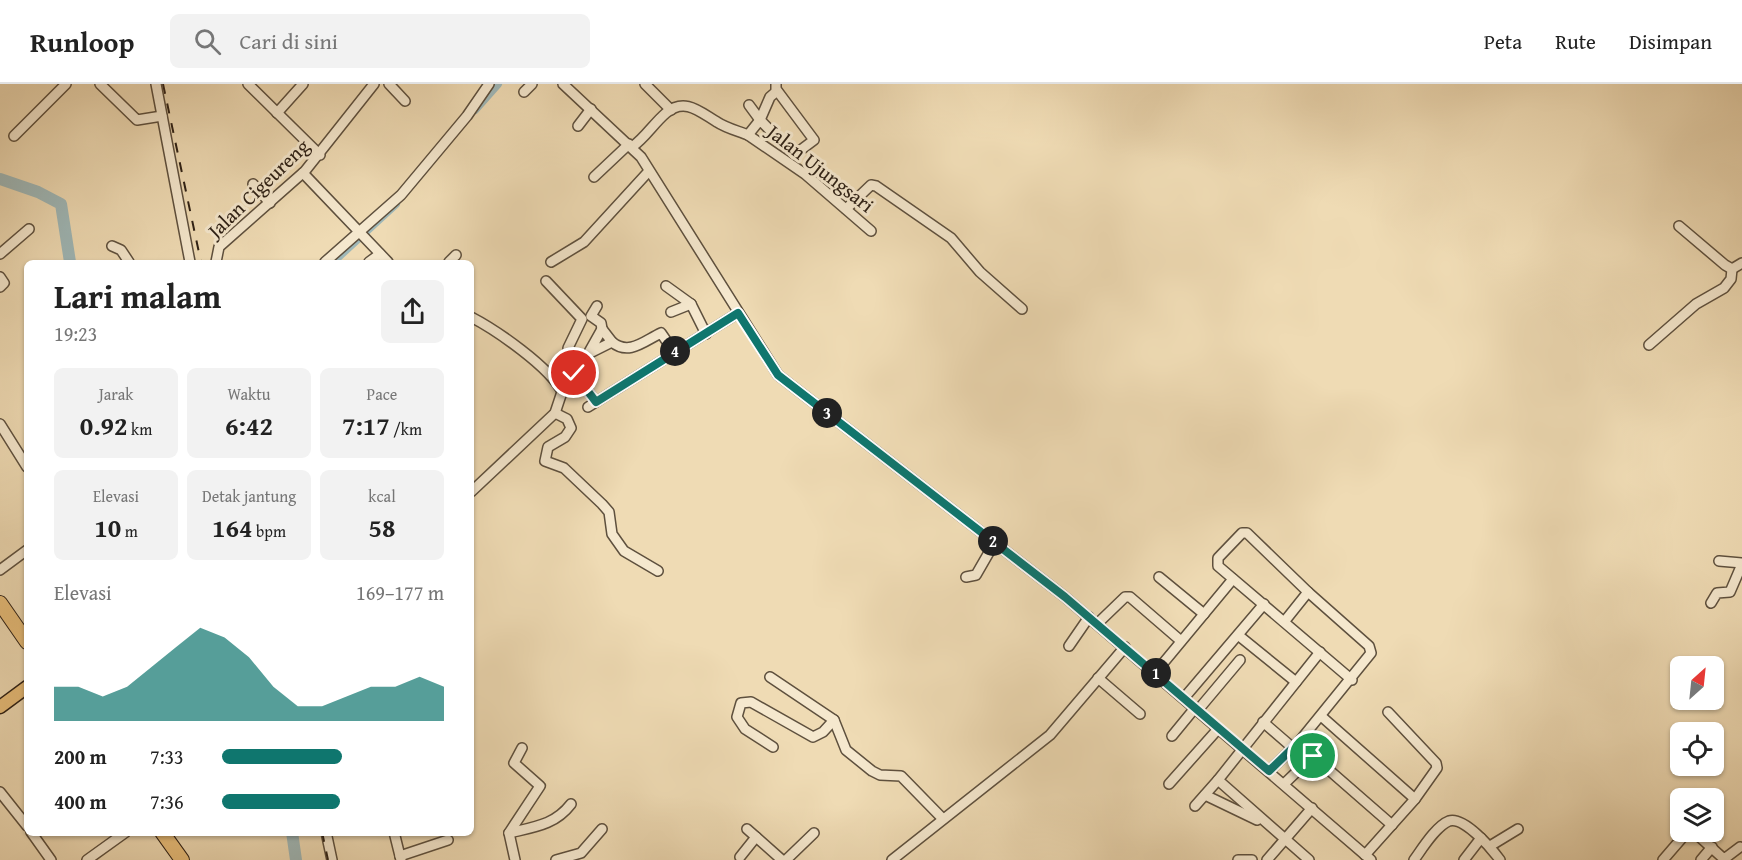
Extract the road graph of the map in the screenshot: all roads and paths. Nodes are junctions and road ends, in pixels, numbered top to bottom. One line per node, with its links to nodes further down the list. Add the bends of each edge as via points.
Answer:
1 (66, 84): 23 (street)
2 (100, 84): 19 (street, via 137,120)
3 (156, 84): 19 (street)
4 (248, 84): 18 (street)
5 (303, 84): 18 (street)
6 (374, 84): 25 (street, Jalan Cigeureng)
7 (389, 84): 14 (street)
8 (489, 84): 35 (street, via 401,195)
9 (532, 84): 13 (street)
10 (563, 84): 16 (street)
11 (645, 84): 17 (street)
12 (777, 87): 20 (street); 20 (street, via 813,136 813,143 791,154)
13 (524, 92)
14 (405, 101)
15 (749, 105): 20 (street)
16 (591, 109): 21 (street); 24 (street)
17 (671, 110): 22 (street, Jalan Ujungsari, via 696,107 719,124); 24 (street)
18 (277, 113): 25 (street)
19 (162, 116): 40 (street)
20 (760, 120): 22 (street)
21 (578, 126)
22 (748, 135): 31 (street, Jalan Ujungsari, via 805,174)
23 (14, 136)
24 (631, 146): 26 (street); 28 (street)
25 (320, 155): 27 (street, Jalan Cigeureng)
26 (649, 171): 45 (street, via 584,242); 56 (street)
27 (303, 173): 30 (street, Jalan Cigeureng); 35 (street)
28 (594, 177)
29 (253, 184): 30 (street)
30 (270, 202): 41 (street, Jalan Cigeureng, via 219,247)
31 (846, 209): 34 (street, Jalan Ujungsari); 54 (street, via 872,185 876,186 951,238 980,272)
32 (1679, 226): 47 (street)
33 (28, 229): 37 (street)
34 (871, 231)
35 (361, 234): 38 (street); 42 (street)
36 (112, 246): 39 (street, via 121,250)
37 (0, 254)
38 (380, 254): 43 (street); 44 (street)
39 (128, 260)
40 (190, 260)
41 (216, 260)
42 (328, 260)
43 (372, 260)
44 (386, 260)
45 (551, 262)
46 (1742, 263): 47 (street)
47 (1732, 269): 61 (street, via 1724,288 1696,304)
48 (0, 277): 51 (street, via 4,284)
49 (546, 281): 64 (street, via 582,320 568,348 573,358)
50 (666, 286): 52 (street)
51 (0, 287)
52 (691, 304): 55 (street); 59 (street)
53 (597, 306): 58 (street, via 591,316 601,323)
54 (1022, 309)
55 (671, 312)
56 (738, 313): 59 (street); 69 (street, via 778,375)
57 (474, 320): 64 (street, via 507,339)
58 (602, 329): 60 (street); 63 (street)
59 (706, 334): 62 (street)
60 (612, 342): 62 (street, via 628,349 659,330); 63 (street)
61 (1649, 345)
62 (674, 352): 63 (street, via 592,404 572,370)
63 (588, 354)
64 (553, 378): 65 (street, via 562,392)
65 (555, 413): 68 (street); 74 (street, via 567,419 571,428 565,437 548,447 545,461 564,468 602,504 609,512 612,534 624,551)
66 (0, 424): 67 (street)
67 (24, 462)
68 (474, 489)
69 (995, 542): 75 (street, via 976,575); 83 (street)
70 (24, 552): 73 (street)
71 (1719, 561): 72 (street)
72 (1742, 563): 80 (street, via 1730,592 1717,593)
73 (0, 570)
74 (658, 571)
75 (966, 577)
76 (1159, 577): 82 (street)
77 (1233, 579): 78 (street, via 1218,566 1217,560 1245,532); 81 (street); 82 (street)
78 (1308, 592): 84 (street); 96 (street, via 1371,650 1371,656)
79 (0, 603): 87 (highway)
80 (1712, 603)
81 (1264, 604): 84 (street); 86 (street)
82 (1204, 614): 88 (street)
83 (1089, 617): 85 (street); 89 (street)
84 (1284, 622): 91 (street)
85 (1097, 624): 88 (street, via 1125,597 1130,597); 90 (street)
86 (1238, 635): 97 (street); 99 (street)
87 (24, 638)
88 (1181, 641): 93 (street)
89 (1069, 646)
90 (1125, 647): 93 (street); 95 (street)
91 (1320, 652): 96 (street); 97 (street)
92 (1240, 660): 101 (street)
93 (1155, 673): 99 (street)
94 (770, 678): 105 (street)
95 (1098, 678): 103 (street); 124 (street, via 1050,735)
96 (1352, 680): 104 (street)
97 (1296, 682): 106 (street)
98 (24, 689): 100 (main road)
99 (1184, 698): 101 (street)
100 (0, 707)
101 (1197, 709): 107 (street); 108 (street)
102 (1388, 712): 120 (street, via 1438,765)
103 (1140, 714)
104 (1321, 716): 109 (street); 120 (street)
105 (834, 720): 110 (street, via 813,737 751,702 741,703 737,717 740,725); 124 (street, via 848,751 878,774 901,776)
106 (1263, 722): 109 (street); 112 (street)
107 (1218, 729): 112 (street); 116 (street)
108 (1172, 736)
109 (1295, 745): 113 (street); 114 (street)
110 (773, 747)
111 (522, 748): 131 (street, via 513,763 540,788)
112 (1242, 748): 114 (street); 115 (street)
113 (1313, 756): 117 (street); 127 (street)
114 (1269, 771): 117 (street)
115 (1218, 780): 119 (street); 126 (street)
116 (1169, 784)
117 (1284, 784): 123 (street)
118 (0, 792): 125 (street)
119 (1205, 795): 122 (street); 126 (street)
120 (1415, 799): 127 (street)
121 (571, 804): 131 (street, via 551,822)
122 (1195, 806)
123 (1312, 808): 141 (street); 148 (street)
124 (943, 819): 159 (street)
125 (24, 822)
126 (1268, 825): 141 (street)
127 (1392, 825): 148 (street)
128 (602, 829): 156 (street, via 581,853)
129 (747, 829): 138 (street)
130 (1518, 829): 144 (street)
131 (509, 833): 155 (street)
132 (814, 833): 158 (street)
133 (34, 836): 151 (street)
134 (120, 836): 152 (street)
135 (165, 836): 153 (highway)
136 (327, 836): 154 (street)
137 (395, 836): 149 (street)
138 (756, 837): 147 (street); 157 (street)
139 (1481, 838): 144 (street); 164 (street, via 1459,821 1448,821); 165 (street)
140 (448, 840): 149 (street)
141 (1284, 840): 162 (street); 163 (street)
142 (1679, 842): 167 (street)
143 (1706, 842): 145 (street)
144 (1490, 846): 166 (street)
145 (1712, 847): 150 (street); 168 (street)
146 (1740, 847): 150 (street)
147 (740, 856)
148 (1368, 857)
149 (401, 858)
150 (1723, 859)
151 (51, 860)
152 (87, 860)
153 (182, 860)
154 (332, 860)
155 (515, 860)
156 (556, 860)
157 (782, 860)
158 (786, 860)
159 (892, 860)
160 (1238, 860): 161 (street)
161 (1252, 860)
162 (1267, 860)
163 (1309, 860)
164 (1414, 860)
165 (1464, 860)
166 (1500, 860)
167 (1663, 860)
168 (1701, 860)

